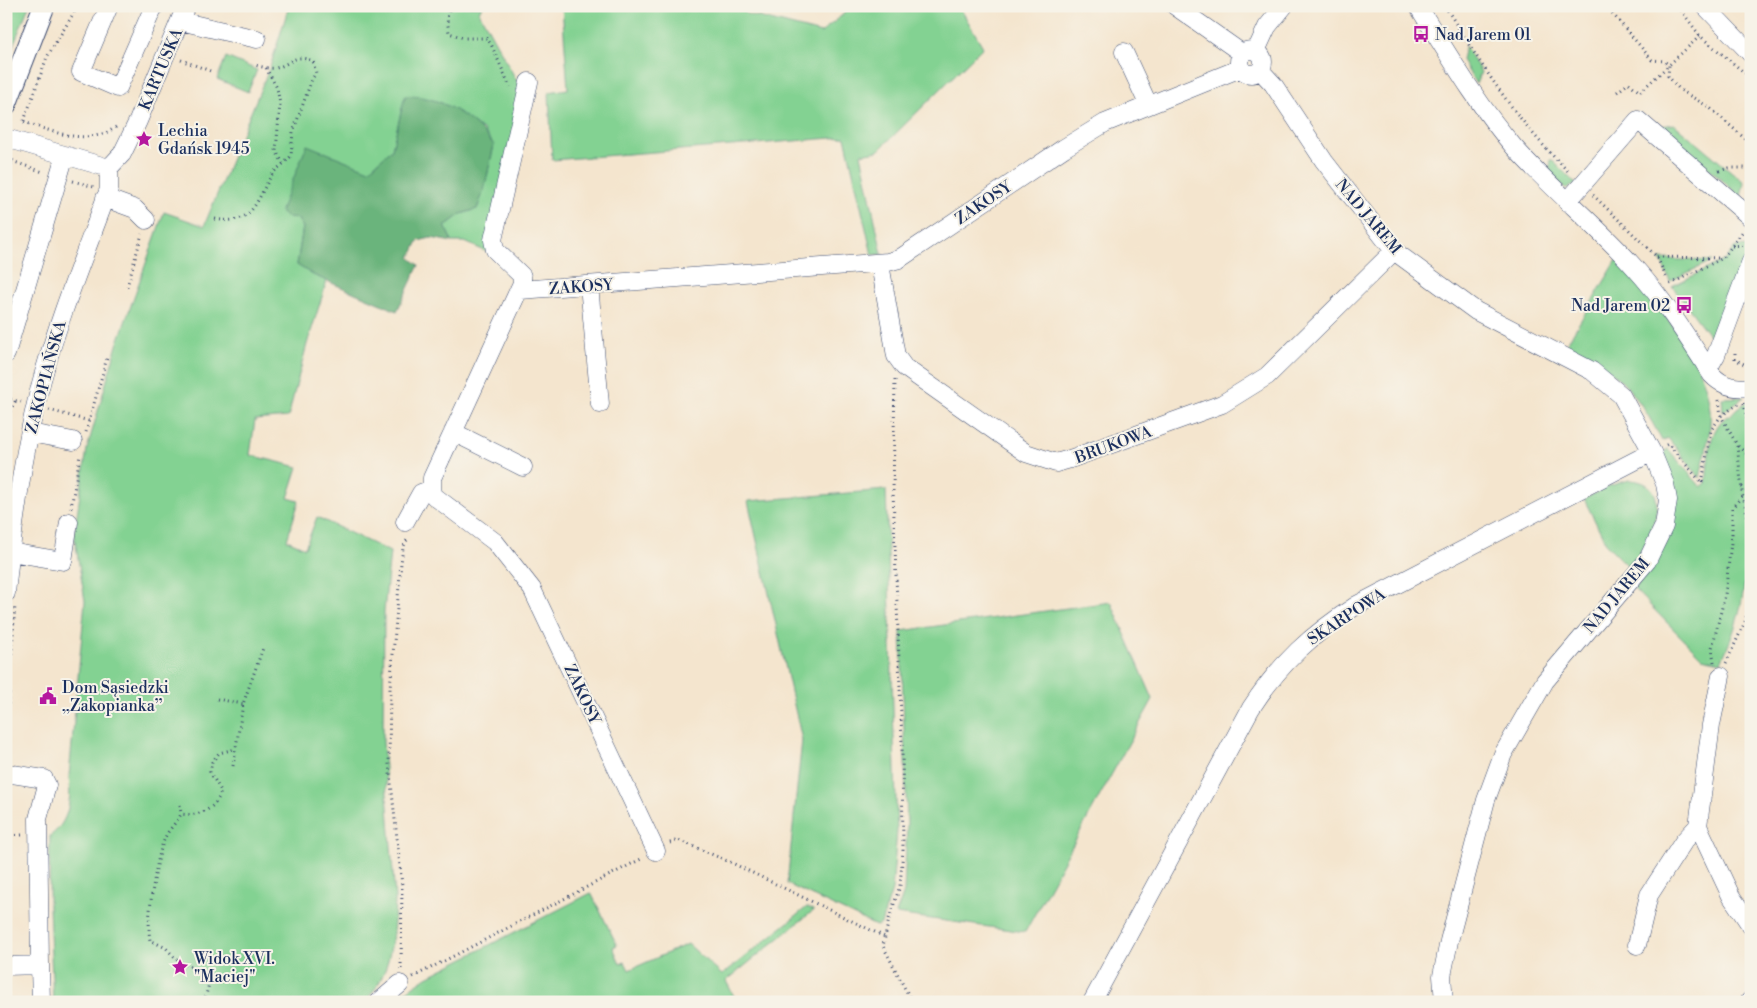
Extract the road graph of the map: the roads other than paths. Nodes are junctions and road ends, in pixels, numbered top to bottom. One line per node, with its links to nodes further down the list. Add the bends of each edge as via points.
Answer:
1 (44, 6): 14 (main road)
2 (109, 6): 3 (street, via 81,72 118,88)
3 (154, 6)
4 (1175, 6): 12 (street)
5 (1284, 6): 12 (street)
6 (1418, 6): 20 (street, via 1496,123 1531,166)
7 (1704, 6): 11 (street)
8 (183, 13): 9 (street); 18 (street, KARTUSKA, via 138,121 122,154)
9 (257, 39)
10 (1124, 52): 15 (street)
11 (1751, 54)
12 (1247, 58): 15 (street, ZAKOSY); 23 (street, NAD JAREM, via 1263,59 1260,70 1273,84 1324,161)
13 (529, 82): 27 (street, via 493,240 495,250 522,276)
14 (6, 104)
15 (1148, 104): 25 (street, ZAKOSY, via 1105,123 899,258)
16 (12, 139): 17 (street)
17 (65, 155): 18 (street); 28 (street)
18 (109, 168): 19 (street, ZAKOPIAŃSKA, via 109,189)
19 (105, 198): 21 (street, via 135,209); 33 (street, ZAKOPIAŃSKA, via 61,318)
20 (1567, 202): 22 (street, via 1638,120 1704,177); 29 (street, via 1634,267 1680,324)
21 (146, 220)
22 (1748, 222)
23 (1394, 251): 25 (street, BRUKOWA, via 1285,360 1242,393 1222,404 1056,462 1026,453 904,366 896,356); 35 (street, NAD JAREM, via 1476,312 1592,371 1608,384)
24 (1751, 261): 29 (street)
25 (880, 264): 26 (street, ZAKOSY)
26 (589, 285): 27 (street, ZAKOSY); 31 (street)
27 (520, 290): 32 (street)
28 (6, 354)
29 (1708, 369): 30 (street, via 1718,381)
30 (1747, 393)
31 (600, 404)
32 (453, 432): 36 (street); 37 (street, via 432,478)
33 (30, 433): 34 (street); 40 (street, ZAKOPIAŃSKA)
34 (73, 441)
35 (1660, 448): 53 (street, SKARPOWA, via 1356,605 1295,651 1266,684 1251,708); 54 (street, NAD JAREM, via 1668,500 1664,526 1647,561 1546,681 1503,754 1486,800 1453,924 1442,976)
36 (524, 466)
37 (432, 489): 39 (street, via 421,493); 45 (street, ZAKOSY, via 434,496 495,542 532,589)
38 (69, 522): 40 (street, via 63,561)
39 (408, 528)
40 (10, 552): 41 (street, ZAKOPIAŃSKA)
41 (11, 596)
42 (1721, 676): 44 (street)
43 (6, 773): 49 (street, via 33,776 44,779 47,784 38,819)
44 (1698, 826): 46 (street, via 1731,896); 47 (street, via 1684,841 1649,895)
45 (656, 851)
46 (1751, 926)
47 (1637, 945)
48 (6, 966): 49 (street)
49 (40, 966): 51 (street)
50 (400, 984): 52 (street)
51 (40, 1002)
52 (379, 1002)
53 (1092, 1002)
54 (1444, 1002)

